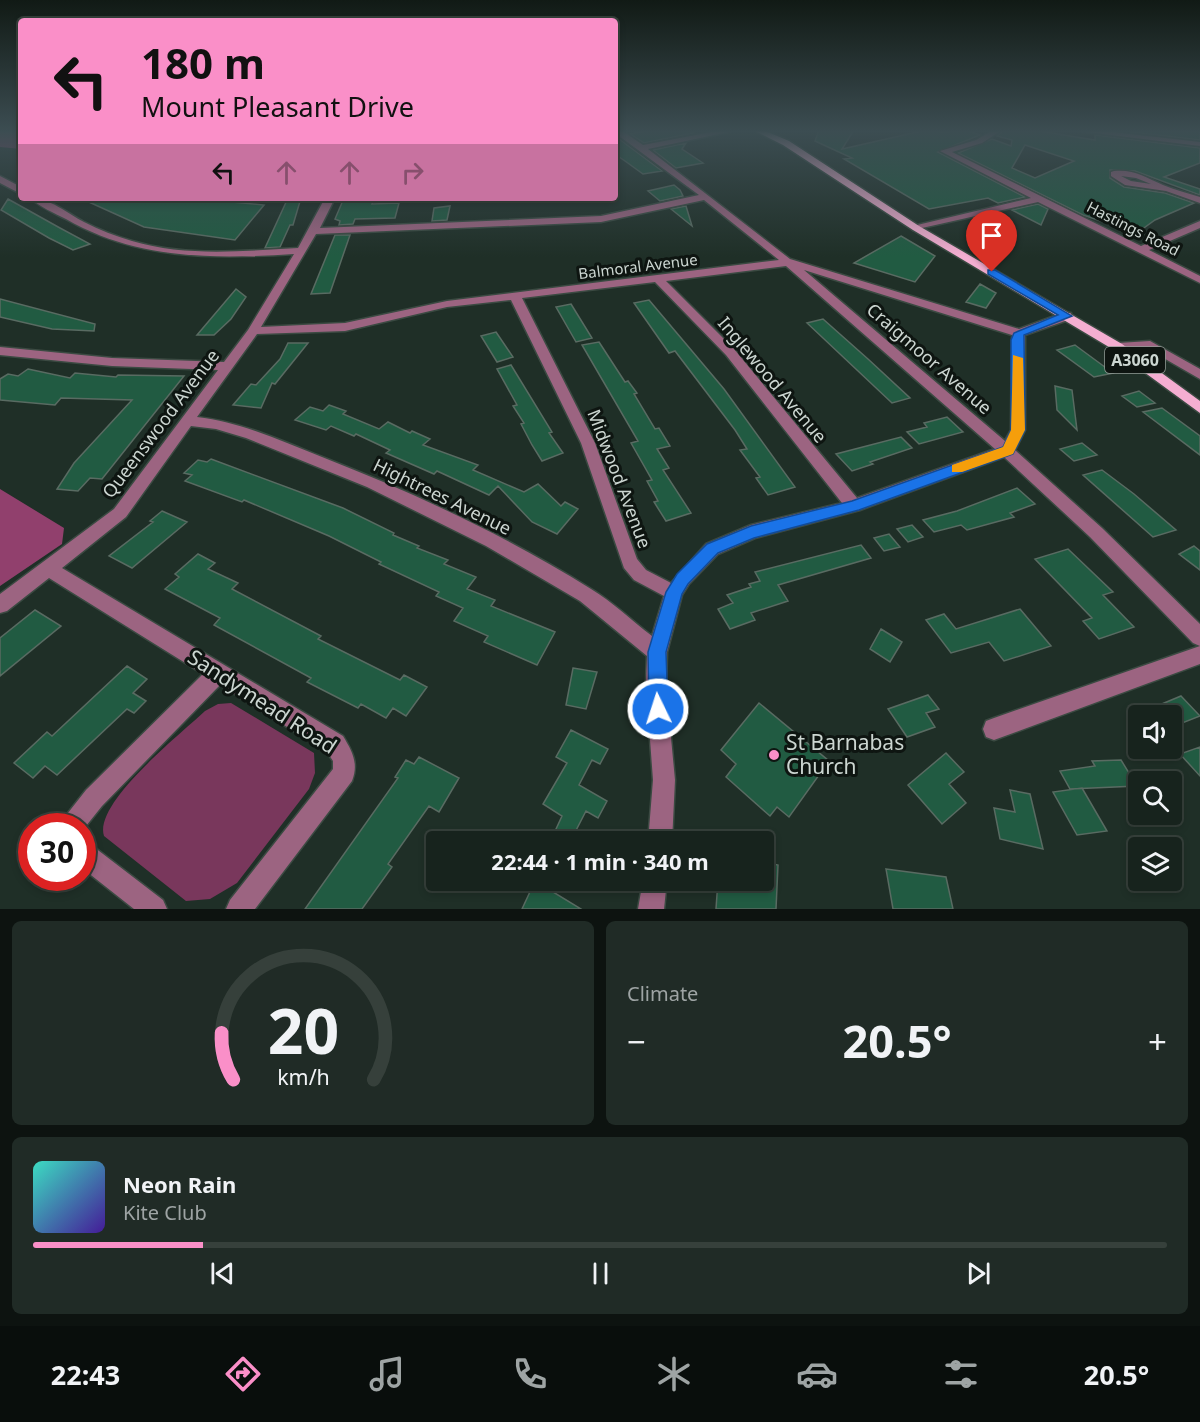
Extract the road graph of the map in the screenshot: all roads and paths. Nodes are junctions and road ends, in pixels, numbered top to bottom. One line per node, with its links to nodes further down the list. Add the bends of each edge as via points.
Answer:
1 (673, 172): 7 (street, Craigmoor Avenue)
2 (831, 172): 13 (main road, A3060)
3 (986, 172): 8 (street, Hastings Road)
4 (0, 179): 6 (street)
5 (1158, 187): 9 (street)
6 (18, 189)
7 (704, 197): 14 (street, via 601,219); 17 (street, Craigmoor Avenue)
8 (1039, 199): 13 (street); 15 (street, Hastings Road)
9 (1200, 200)
10 (41, 201): 16 (street, via 109,237 140,245 242,254)
11 (329, 201): 14 (street, Queenswood Avenue)
12 (1200, 224): 15 (street)
13 (916, 228): 21 (main road, A3060)
14 (314, 231): 16 (street, Queenswood Avenue)
15 (1141, 250): 19 (street, Hastings Road)
16 (301, 251): 22 (street, Queenswood Avenue)
17 (790, 262): 18 (street, Balmoral Avenue); 23 (street, Balmoral Avenue); 30 (street, Craigmoor Avenue)
18 (659, 280): 20 (street, Balmoral Avenue); 31 (street, Inglewood Avenue, via 730,352)
19 (1200, 280)
20 (515, 296): 22 (street, Balmoral Avenue, via 428,307 345,327); 33 (street, Midwood Avenue, via 588,444 630,563 640,574)
21 (1067, 316): 23 (street); 24 (main road, A3060)
22 (253, 331): 26 (street, Queenswood Avenue)
23 (1019, 333): 30 (street, via 1018,430)
24 (1118, 348): 27 (street, via 1150,345); 28 (main road, A3060)
25 (0, 352): 26 (street, via 112,362)
26 (228, 366): 29 (street, Queenswood Avenue)
27 (1200, 375)
28 (1200, 408)
29 (187, 421): 32 (street, Queenswood Avenue, via 120,513); 36 (street, Hightrees Avenue, via 251,434 373,483 492,541 586,595)
30 (1008, 450): 31 (street); 35 (street, Craigmoor Avenue, via 1140,572)
31 (854, 506): 33 (street, via 751,532 712,549 682,579)
32 (50, 569): 34 (street, Queenswood Avenue); 38 (street, Sandymead Road)
33 (675, 592): 36 (street)
34 (0, 605)
35 (1200, 637)
36 (657, 652): 41 (street, via 664,780)
37 (1200, 655): 39 (street)
38 (219, 672): 40 (street); 45 (street, Sandymead Road, via 335,744 344,759 344,773)
39 (994, 729)
40 (82, 813)
41 (661, 831)
42 (96, 863): 44 (street)
43 (653, 891): 46 (street)
44 (154, 909)
45 (239, 909)
46 (651, 909)

